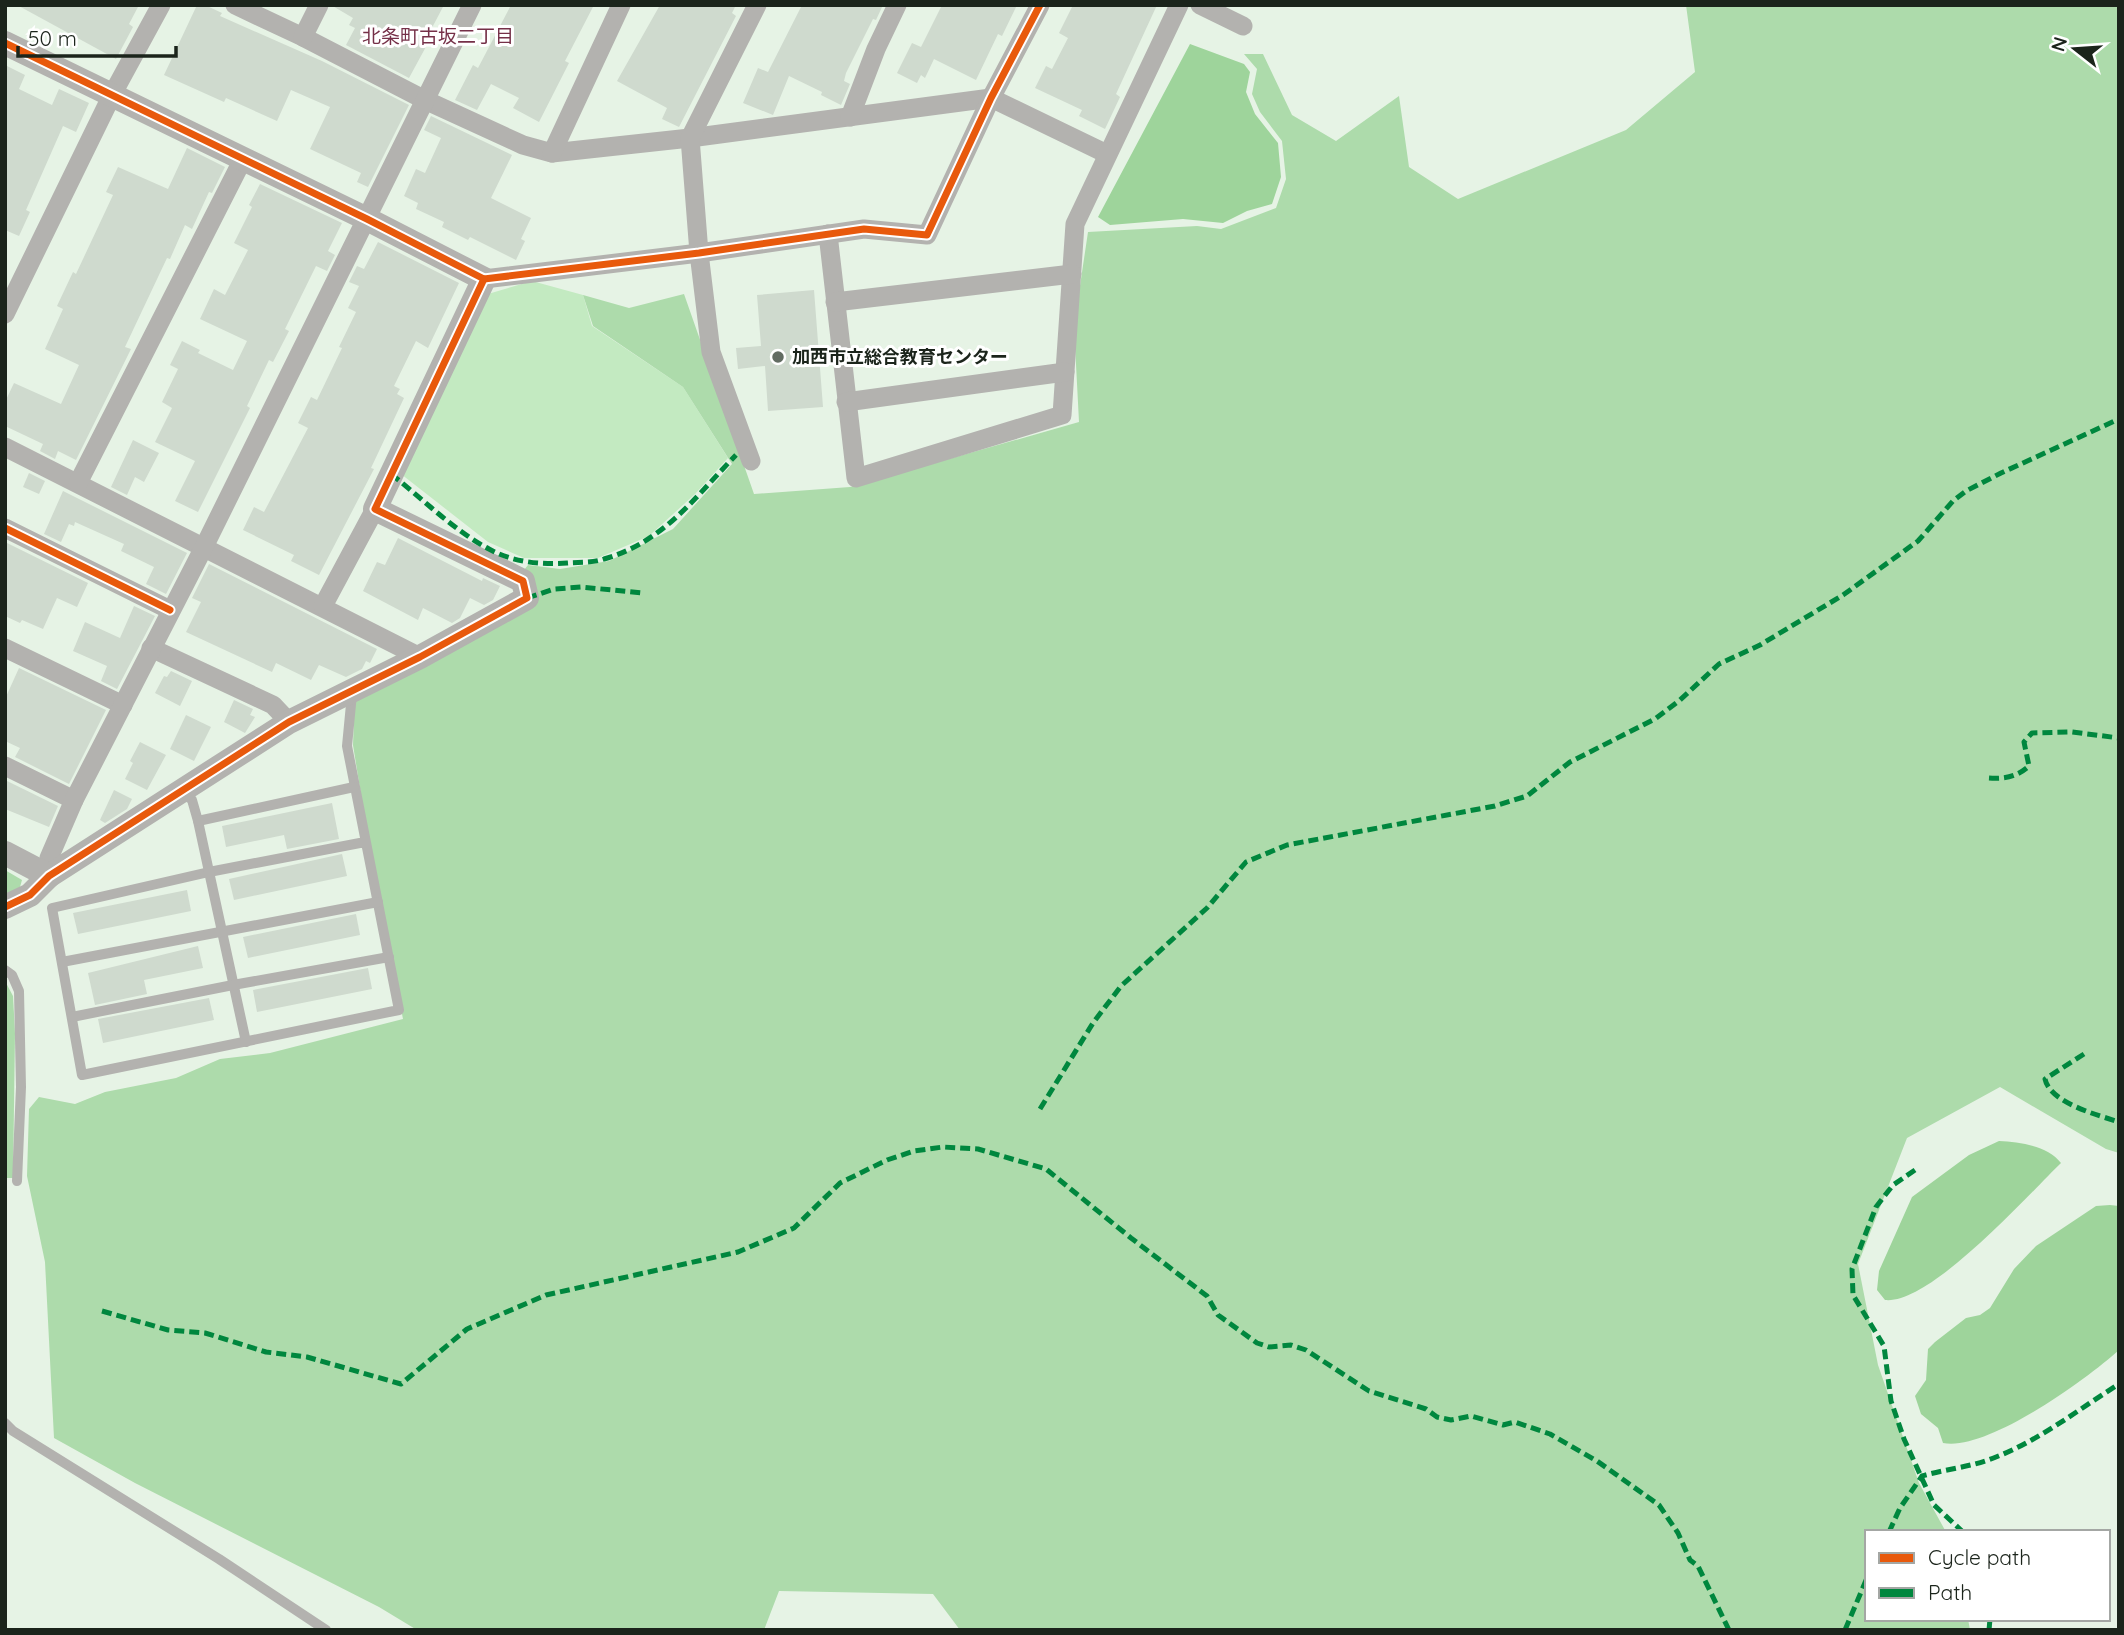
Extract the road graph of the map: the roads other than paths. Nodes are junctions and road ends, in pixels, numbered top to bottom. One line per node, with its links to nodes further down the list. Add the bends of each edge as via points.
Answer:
1 (161, 5): 14 (street)
2 (235, 5): 12 (street)
3 (319, 5): 12 (street)
4 (472, 5): 16 (street)
5 (621, 5): 19 (street)
6 (757, 5): 18 (street)
7 (897, 5): 17 (street)
8 (1040, 5): 15 (street)
9 (1179, 5): 20 (street)
10 (1200, 5): 11 (street)
11 (1243, 26)
12 (303, 37): 16 (street)
13 (5, 43): 14 (street)
14 (112, 95): 21 (street); 28 (street)
15 (991, 98): 17 (street); 20 (street); 23 (street, via 927,236 864,229)
16 (425, 100): 19 (street, via 523,145); 22 (street)
17 (850, 117): 18 (street)
18 (690, 138): 19 (street); 24 (street)
19 (552, 153)
20 (1107, 154): 25 (street, via 1075,224)
21 (243, 159): 22 (street); 33 (street)
22 (367, 219): 26 (street); 36 (street)
23 (828, 234): 24 (street); 27 (street)
24 (699, 253): 26 (street); 32 (street, via 711,352)
25 (1072, 274): 27 (street); 29 (street)
26 (484, 279): 34 (street)
27 (835, 302): 30 (street)
28 (5, 314)
29 (1065, 372): 30 (street); 30 (street, via 1062,415 856,478)
30 (846, 402)
31 (5, 447): 33 (street)
32 (751, 461)
33 (78, 483): 36 (street)
34 (375, 509): 37 (street); 41 (street, via 523,581 527,598)
35 (5, 528): 38 (street)
36 (203, 549): 37 (street); 38 (street)
37 (323, 606): 41 (street)
38 (170, 610): 40 (street)
39 (5, 648): 43 (street)
40 (151, 648): 43 (street); 44 (street, via 273,705)
41 (420, 657): 42 (street)
42 (353, 690): 44 (street); 46 (lane, via 347,746)
43 (123, 705): 48 (street)
44 (289, 722): 47 (street)
45 (5, 766): 48 (street)
46 (354, 788): 49 (lane); 50 (lane)
47 (182, 790): 49 (lane, via 192,800); 53 (street)
48 (74, 800): 53 (street, via 49,858)
49 (198, 821): 52 (lane)
50 (365, 842): 52 (lane); 54 (lane)
51 (5, 853): 53 (street)
52 (209, 872): 56 (lane); 58 (lane, via 52,908)
53 (49, 876): 55 (street, via 30,895)
54 (378, 902): 56 (lane); 57 (lane)
55 (5, 907)
56 (220, 930): 58 (lane); 60 (lane)
57 (389, 957): 60 (lane); 62 (lane, via 398,1010)
58 (62, 962): 61 (lane)
59 (5, 970): 63 (lane, via 19,991)
60 (233, 985): 61 (lane); 62 (lane)
61 (72, 1017): 62 (lane, via 82,1075)
62 (246, 1042)
63 (17, 1181)
64 (5, 1423): 65 (lane)
65 (326, 1630)

